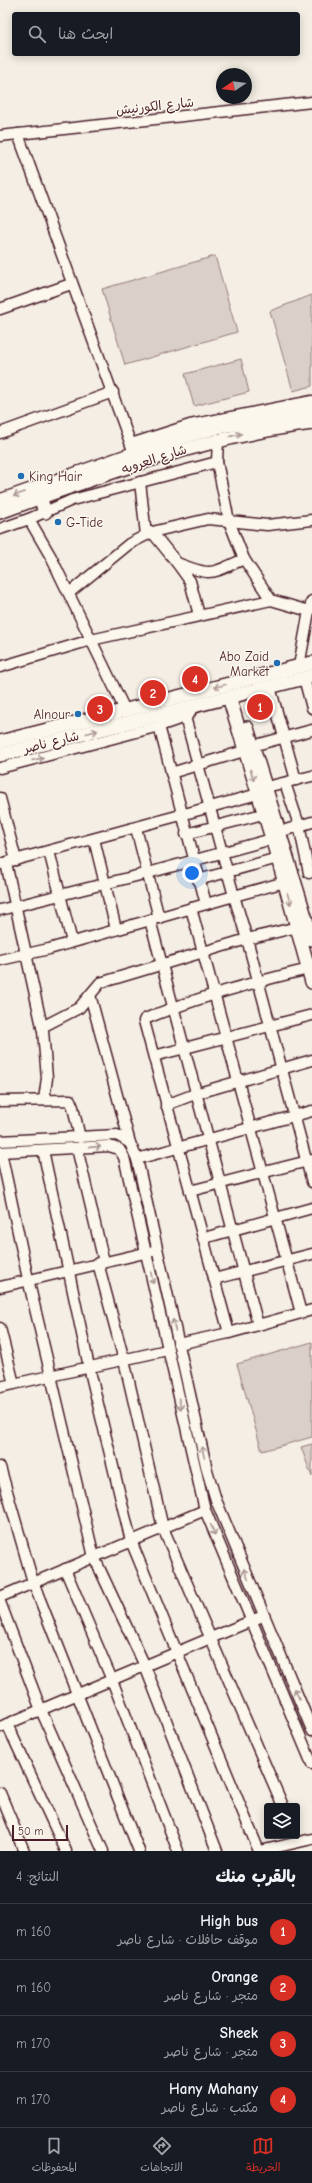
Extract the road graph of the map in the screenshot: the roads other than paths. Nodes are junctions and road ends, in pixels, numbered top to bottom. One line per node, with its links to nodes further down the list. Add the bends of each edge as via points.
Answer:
1 (312, 102): 2 (street, شارع الكورنيش)
2 (18, 134): 3 (street, شارع الكورنيش); 4 (street)
3 (0, 136)
4 (71, 284): 5 (street); 6 (street)
5 (0, 309)
6 (113, 392): 10 (street); 12 (street)
7 (312, 401): 12 (street, via 190,424)
8 (312, 412): 12 (main road, شارع العروبه, via 222,426)
9 (312, 423): 11 (main road, شارع العروبه, one-way to 9)
10 (0, 433)
11 (218, 439): 13 (street); 14 (main road, شارع العروبه)
12 (132, 448): 14 (main road, شارع العروبه)
13 (216, 462): 15 (street); 22 (street)
14 (108, 468): 16 (main road, شارع العروبه); 17 (main road, شارع العروبه, one-way to 17)
15 (140, 482): 19 (street, via 72,500); 24 (street)
16 (40, 497): 18 (main road, شارع العروبه); 19 (main road)
17 (0, 501)
18 (0, 512)
19 (45, 512): 20 (street)
20 (29, 519): 23 (street); 27 (street)
21 (312, 520): 22 (street, via 267,525)
22 (229, 521): 24 (street, via 208,519); 25 (street)
23 (0, 529)
24 (149, 534): 26 (street); 27 (street, via 129,544)
25 (244, 558): 26 (street, via 211,573 203,573); 28 (street)
26 (177, 562): 31 (street, via 190,581)
27 (69, 593): 32 (street)
28 (271, 600): 30 (street); 31 (street)
29 (312, 601): 30 (street)
30 (309, 611): 34 (street)
31 (199, 615): 32 (street)
32 (91, 640): 33 (street); 40 (street)
33 (0, 667)
34 (307, 671): 35 (main road, شارع ناصر); 39 (street)
35 (282, 677): 36 (main road, شارع ناصر); 40 (main road, شارع ناصر, one-way to 40)
36 (270, 687): 37 (main road, شارع ناصر); 45 (street)
37 (233, 696): 38 (main road, شارع ناصر); 47 (main road)
38 (193, 706): 41 (street); 44 (main road, شارع ناصر, one-way to 38)
39 (312, 708)
40 (125, 710): 44 (main road, شارع ناصر)
41 (185, 717): 42 (street); 49 (street)
42 (159, 726): 50 (street, one-way to 42); 51 (street)
43 (312, 730): 45 (street)
44 (48, 736): 46 (main road, شارع ناصر); 48 (main road, شارع ناصر)
45 (284, 736): 47 (street); 53 (street)
46 (0, 742)
47 (248, 748): 49 (street); 55 (main road)
48 (0, 755)
49 (199, 764): 51 (street); 57 (street)
50 (0, 768)
51 (171, 773): 59 (street)
52 (312, 776): 53 (street)
53 (296, 780): 54 (street)
54 (285, 782): 55 (street); 62 (street)
55 (262, 791): 57 (street); 58 (main road); 66 (main road)
56 (0, 798): 60 (street)
57 (210, 807): 59 (street); 64 (street)
58 (264, 814): 64 (street); 66 (main road)
59 (182, 815): 63 (street); 65 (street)
60 (2, 817): 72 (street)
61 (312, 822): 62 (street)
62 (299, 825): 66 (street); 76 (street)
63 (136, 828): 67 (street); 75 (street)
64 (216, 828): 65 (street); 69 (street)
65 (186, 834): 71 (street)
66 (275, 835): 69 (street); 70 (main road); 78 (main road)
67 (94, 839): 68 (street); 79 (street)
68 (49, 851): 72 (street); 80 (street)
69 (222, 852): 71 (street); 74 (street)
70 (278, 858): 74 (street); 78 (main road)
71 (193, 859): 75 (street); 77 (street)
72 (16, 860): 73 (street)
73 (3, 863): 83 (street)
74 (227, 871): 77 (street); 81 (street)
75 (148, 873): 79 (street); 86 (street)
76 (311, 873): 78 (street)
77 (198, 880): 82 (street)
78 (289, 880): 81 (street); 87 (main road)
79 (105, 882): 80 (street); 88 (street)
80 (60, 894): 83 (street); 91 (street)
81 (234, 896): 82 (street); 89 (street)
82 (206, 904): 84 (street)
83 (16, 906): 85 (street); 93 (street)
84 (191, 908): 86 (street); 92 (street)
85 (0, 910)
86 (154, 919): 88 (street); 95 (street)
87 (306, 925): 89 (street); 90 (main road); 96 (main road)
88 (116, 928): 91 (street)
89 (247, 939): 92 (street); 97 (street)
90 (312, 939)
91 (72, 942): 93 (street)
92 (204, 951): 95 (street); 99 (street)
93 (27, 954): 94 (street); 103 (street)
94 (0, 960)
95 (161, 964): 98 (street, via 100,983); 100 (street)
96 (310, 975): 97 (street)
97 (259, 981): 99 (street); 102 (street)
98 (90, 995): 103 (street, via 79,1008); 120 (street)
99 (216, 995): 100 (street); 104 (street)
100 (172, 1008): 105 (street); 106 (street, via 144,1020)
101 (312, 1014): 102 (street)
102 (271, 1026): 104 (street); 108 (street)
103 (42, 1027): 111 (street, via 46,1066)
104 (227, 1037): 105 (street); 109 (street)
105 (183, 1049): 106 (street); 110 (street)
106 (154, 1056): 113 (street)
107 (312, 1060): 108 (street)
108 (282, 1069): 109 (street); 115 (street)
109 (239, 1081): 110 (street); 116 (street)
110 (195, 1094): 113 (street); 117 (street)
111 (44, 1100): 112 (street); 119 (street, via 71,1102)
112 (0, 1101)
113 (166, 1105): 121 (street)
114 (312, 1111): 115 (street)
115 (295, 1116): 116 (street); 125 (street)
116 (251, 1128): 117 (street); 126 (street)
117 (208, 1139): 121 (street); 128 (street)
118 (0, 1141): 119 (street)
119 (79, 1143): 120 (street, via 112,1134); 122 (street); 134 (street, one-way to 134, via 109,1146 119,1149 122,1153); 137 (street)
120 (130, 1143): 124 (street)
121 (178, 1147): 124 (street); 129 (street)
122 (44, 1150): 123 (street); 138 (street)
123 (0, 1152): 141 (street)
124 (137, 1159): 134 (street)
125 (309, 1161): 126 (street); 127 (street)
126 (263, 1173): 128 (street); 131 (street)
127 (312, 1182)
128 (220, 1184): 129 (street); 132 (street)
129 (190, 1191): 133 (street)
130 (312, 1208): 131 (street)
131 (275, 1218): 132 (street); 136 (street)
132 (232, 1229): 133 (street); 139 (street)
133 (204, 1238): 140 (street)
134 (151, 1251): 137 (street); 148 (street, one-way to 134); 149 (street, one-way to 149)
135 (312, 1254): 136 (street)
136 (287, 1260): 139 (street); 144 (street)
137 (101, 1263): 138 (street); 150 (street)
138 (69, 1271): 141 (street); 151 (street)
139 (243, 1272): 140 (street); 145 (street)
140 (214, 1279): 147 (street)
141 (28, 1280): 142 (street); 152 (street)
142 (0, 1287)
143 (312, 1310): 144 (street)
144 (301, 1313): 145 (street)
145 (258, 1325): 147 (street)
146 (0, 1328): 153 (street)
147 (229, 1333): 148 (street)
148 (178, 1344): 155 (street)
149 (167, 1350): 150 (street); 156 (street, one-way to 156)
150 (124, 1360): 151 (street); 159 (street)
151 (90, 1367): 152 (street); 160 (street)
152 (52, 1375): 153 (street); 161 (street)
153 (14, 1384): 154 (street)
154 (0, 1387)
155 (200, 1437): 156 (street); 166 (street, one-way to 155, via 222,1518)
156 (188, 1440): 158 (street)
157 (0, 1467): 163 (street)
158 (205, 1510): 159 (street); 167 (street, one-way to 167)
159 (163, 1528): 160 (street); 168 (street)
160 (131, 1541): 161 (street); 169 (street)
161 (94, 1557): 162 (street); 170 (street)
162 (65, 1569): 163 (street); 171 (street)
163 (34, 1582): 164 (street); 172 (street)
164 (0, 1597)
165 (0, 1602): 173 (street)
166 (264, 1616): 167 (street); 175 (street, one-way to 166)
167 (252, 1620): 168 (street); 176 (street)
168 (211, 1638): 169 (street); 178 (street)
169 (177, 1651): 170 (street); 188 (street)
170 (145, 1666): 171 (street); 187 (street)
171 (112, 1680): 172 (street); 186 (street)
172 (77, 1695): 173 (street); 185 (street)
173 (41, 1710): 174 (street); 184 (street)
174 (3, 1725): 183 (street)
175 (312, 1730)
176 (312, 1764)
177 (0, 1793): 182 (street)
178 (281, 1803)
179 (297, 1839): 188 (street)
180 (300, 1839): 181 (street)
181 (312, 1839)
182 (24, 1851)
183 (66, 1851)
184 (103, 1851)
185 (139, 1851)
186 (178, 1851)
187 (217, 1851)
188 (260, 1851)

